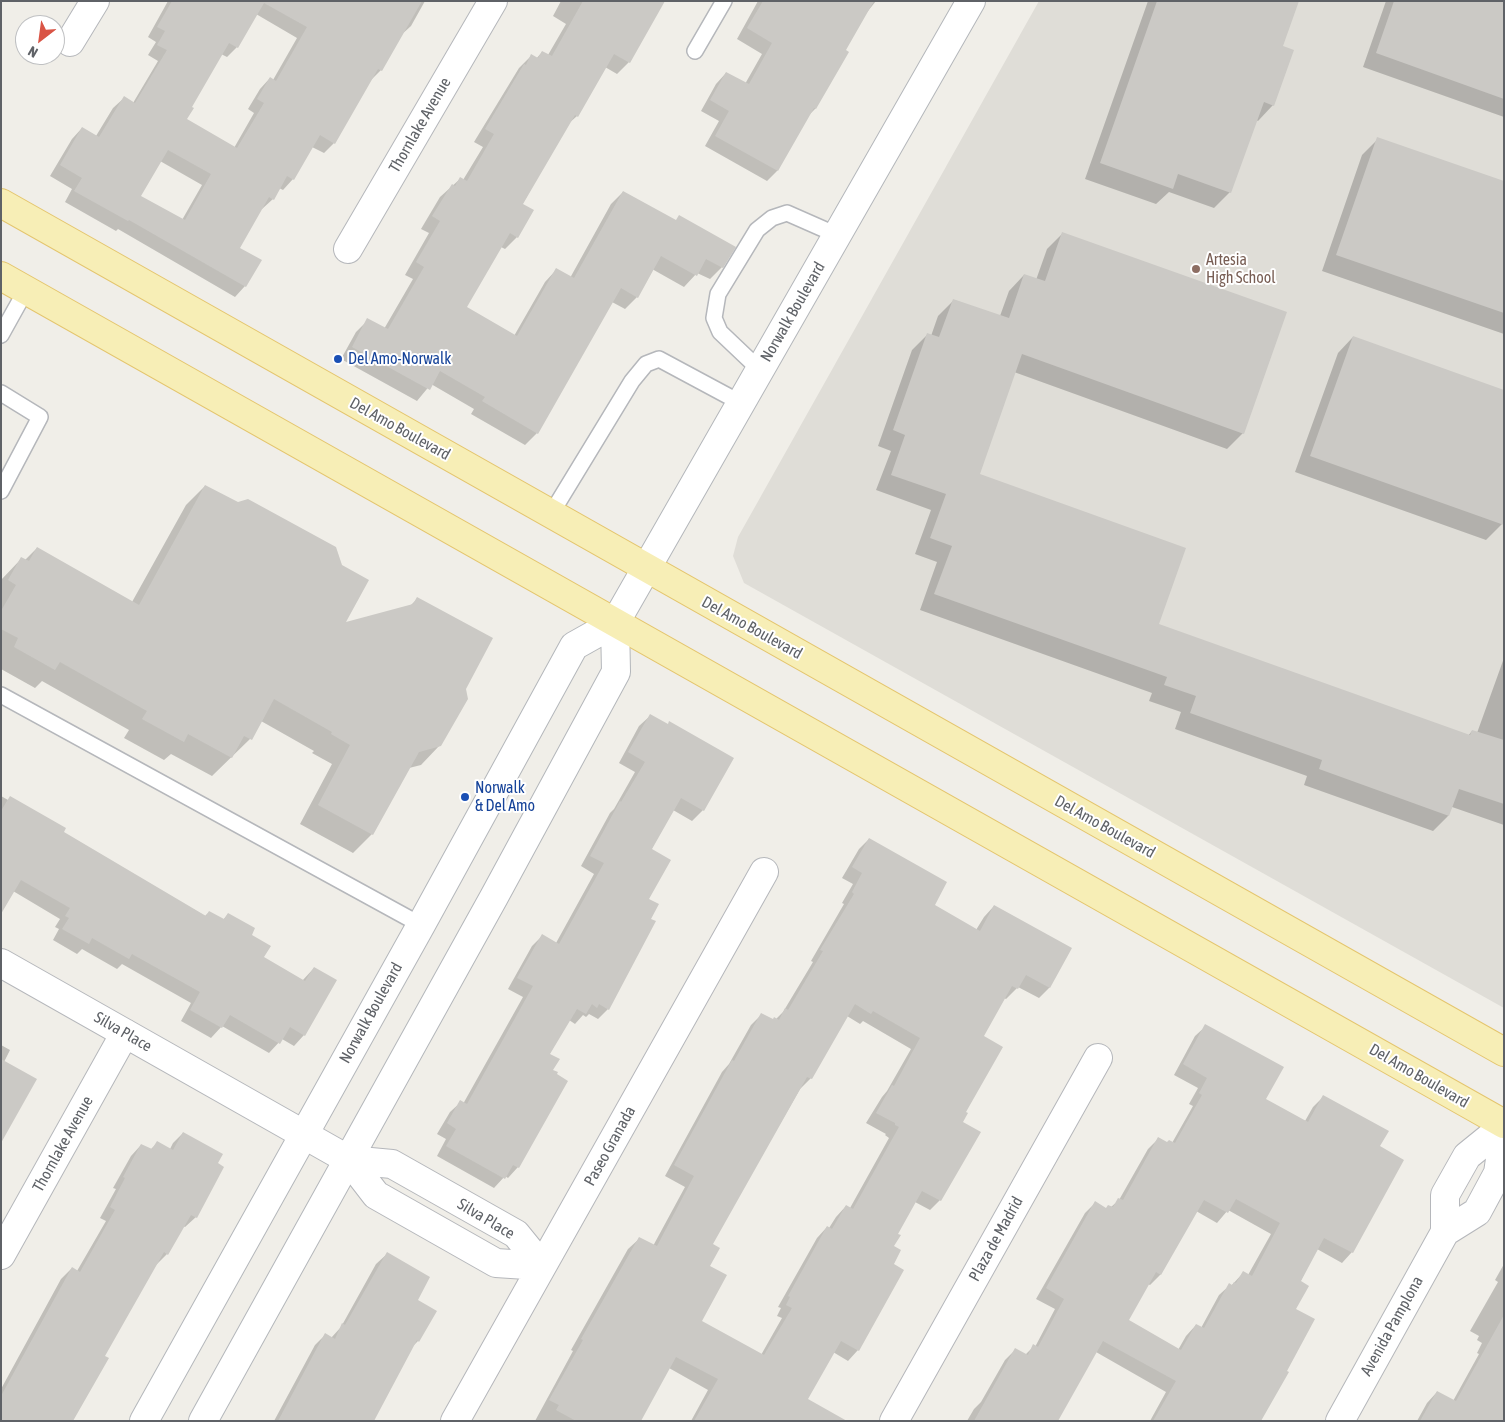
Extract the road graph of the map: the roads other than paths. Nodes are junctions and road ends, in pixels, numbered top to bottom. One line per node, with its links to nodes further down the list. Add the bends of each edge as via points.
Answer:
1 (95, 1): 5 (street)
2 (493, 1): 9 (street, Thornlake Avenue)
3 (724, 1): 6 (lane)
4 (971, 1): 8 (street, Norwalk Boulevard)
5 (70, 42)
6 (695, 51)
7 (1, 203): 17 (main road, Del Amo Boulevard)
8 (837, 235): 13 (street, Norwalk Boulevard); 13 (lane, via 787,214 772,218 757,230 718,294 714,318 720,332)
9 (348, 249)
10 (1, 276): 11 (main road, Del Amo Boulevard)
11 (26, 290): 12 (lane); 19 (main road, Del Amo Boulevard)
12 (1, 335)
13 (760, 370): 15 (street, Norwalk Boulevard)
14 (1, 393): 16 (lane, via 40,416)
15 (741, 403): 17 (lane, via 659,359 646,364 632,381); 18 (street, Norwalk Boulevard)
16 (3, 481)
17 (551, 514): 18 (main road, Del Amo Boulevard)
18 (646, 568): 19 (street, Norwalk Boulevard); 25 (main road, Del Amo Boulevard)
19 (615, 623): 22 (street, Norwalk Boulevard, via 574,646); 27 (main road, Del Amo Boulevard); 30 (street, via 616,672)
20 (1, 695): 22 (lane)
21 (764, 872): 33 (street, Paseo Granada)
22 (421, 925): 29 (street, Norwalk Boulevard)
23 (1, 963): 24 (street, Silva Place)
24 (125, 1033): 29 (street, Silva Place); 32 (street, Thornlake Avenue)
25 (1504, 1052)
26 (1098, 1058): 37 (street, Plaza de Madrid)
27 (1504, 1125): 31 (street, Avenida Pamplona, via 1467,1156 1445,1195)
28 (1504, 1132): 31 (street, Avenida Pamplona, via 1498,1173 1477,1212)
29 (304, 1135): 30 (street, Silva Place); 34 (street, Norwalk Boulevard)
30 (348, 1160): 33 (street, Silva Place, via 392,1164 516,1234); 35 (street)
31 (1445, 1232): 38 (street, Avenida Pamplona)
32 (1, 1254)
33 (542, 1266): 36 (street, Paseo Granada)
34 (144, 1421)
35 (203, 1421)
36 (455, 1421)
37 (894, 1421)
38 (1340, 1421)

